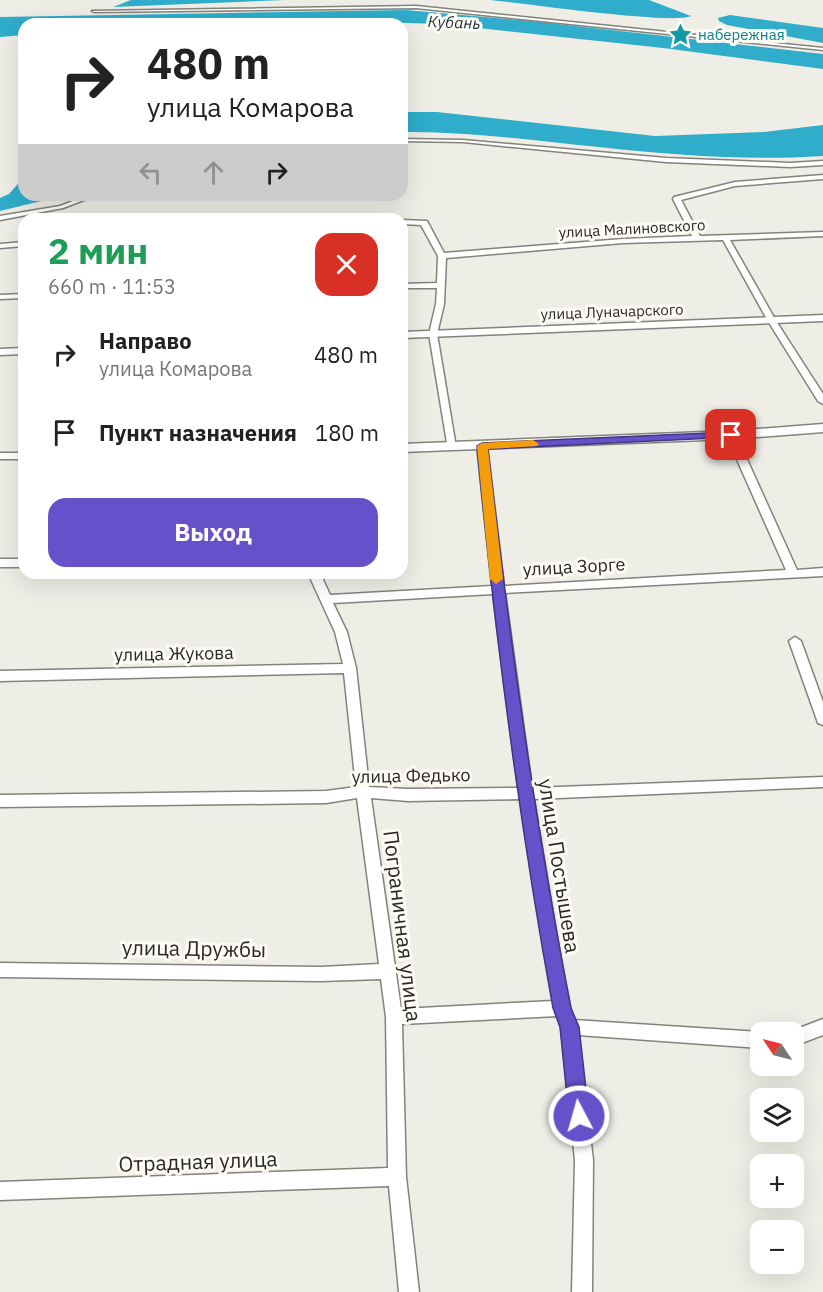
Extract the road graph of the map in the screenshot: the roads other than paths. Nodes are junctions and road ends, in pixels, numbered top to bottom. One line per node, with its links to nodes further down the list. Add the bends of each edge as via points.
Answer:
1 (94, 10): 2 (street, via 416,7)
2 (823, 49)
3 (408, 140): 4 (street, via 455,140 672,161)
4 (823, 164)
5 (823, 177): 13 (street, via 735,184 677,199)
6 (77, 201): 7 (street)
7 (27, 213)
8 (18, 215): 9 (street)
9 (0, 218)
10 (408, 222): 16 (street, via 423,223)
11 (823, 234): 12 (street, улица Малиновского)
12 (725, 237): 13 (street, улица Малиновского); 22 (street)
13 (697, 238): 16 (street, улица Малиновского)
14 (18, 244): 15 (street)
15 (0, 246)
16 (442, 256): 17 (street)
17 (442, 285): 18 (street); 23 (street)
18 (408, 286)
19 (18, 296): 20 (street)
20 (0, 297)
21 (823, 318): 22 (street, улица Луначарского)
22 (772, 321): 23 (street, улица Луначарского); 27 (street)
23 (433, 334): 24 (street, улица Луначарского); 31 (street)
24 (408, 335)
25 (18, 351): 26 (street)
26 (0, 352)
27 (823, 401)
28 (823, 428): 29 (street)
29 (731, 435): 30 (street); 38 (street)
30 (482, 446): 31 (street); 40 (street, улица Постышева)
31 (451, 447): 32 (street)
32 (408, 448)
33 (0, 456): 34 (street)
34 (18, 456)
35 (0, 563): 36 (street)
36 (18, 563)
37 (823, 572): 38 (street, улица Зорге)
38 (793, 574): 40 (street, улица Зорге)
39 (317, 579): 41 (street, Пограничная улица)
40 (497, 589): 41 (street, улица Зорге); 48 (street, улица Постышева)
41 (328, 599): 43 (street, Пограничная улица)
42 (795, 641): 45 (street)
43 (350, 668): 44 (street, улица Жукова); 47 (street, Пограничная улица)
44 (0, 676)
45 (823, 720)
46 (823, 782): 48 (street, улица Федько)
47 (363, 792): 48 (street, улица Федько); 49 (street, улица Федько, via 326,797); 51 (street, Пограничная улица)
48 (526, 794): 52 (street, улица Постышева)
49 (0, 801)
50 (0, 970): 51 (street, улица Дружбы, via 321,974)
51 (387, 971): 53 (street, Пограничная улица)
52 (562, 1008): 53 (street); 54 (street, улица Постышева)
53 (394, 1017): 58 (street, Пограничная улица)
54 (569, 1027): 57 (street); 61 (street, улица Постышева, via 584,1160)
55 (823, 1028): 56 (street)
56 (804, 1035)
57 (750, 1039)
58 (398, 1177): 59 (street, Отрадная улица); 60 (street, Пограничная улица)
59 (0, 1191)
60 (409, 1292)
61 (582, 1292)

